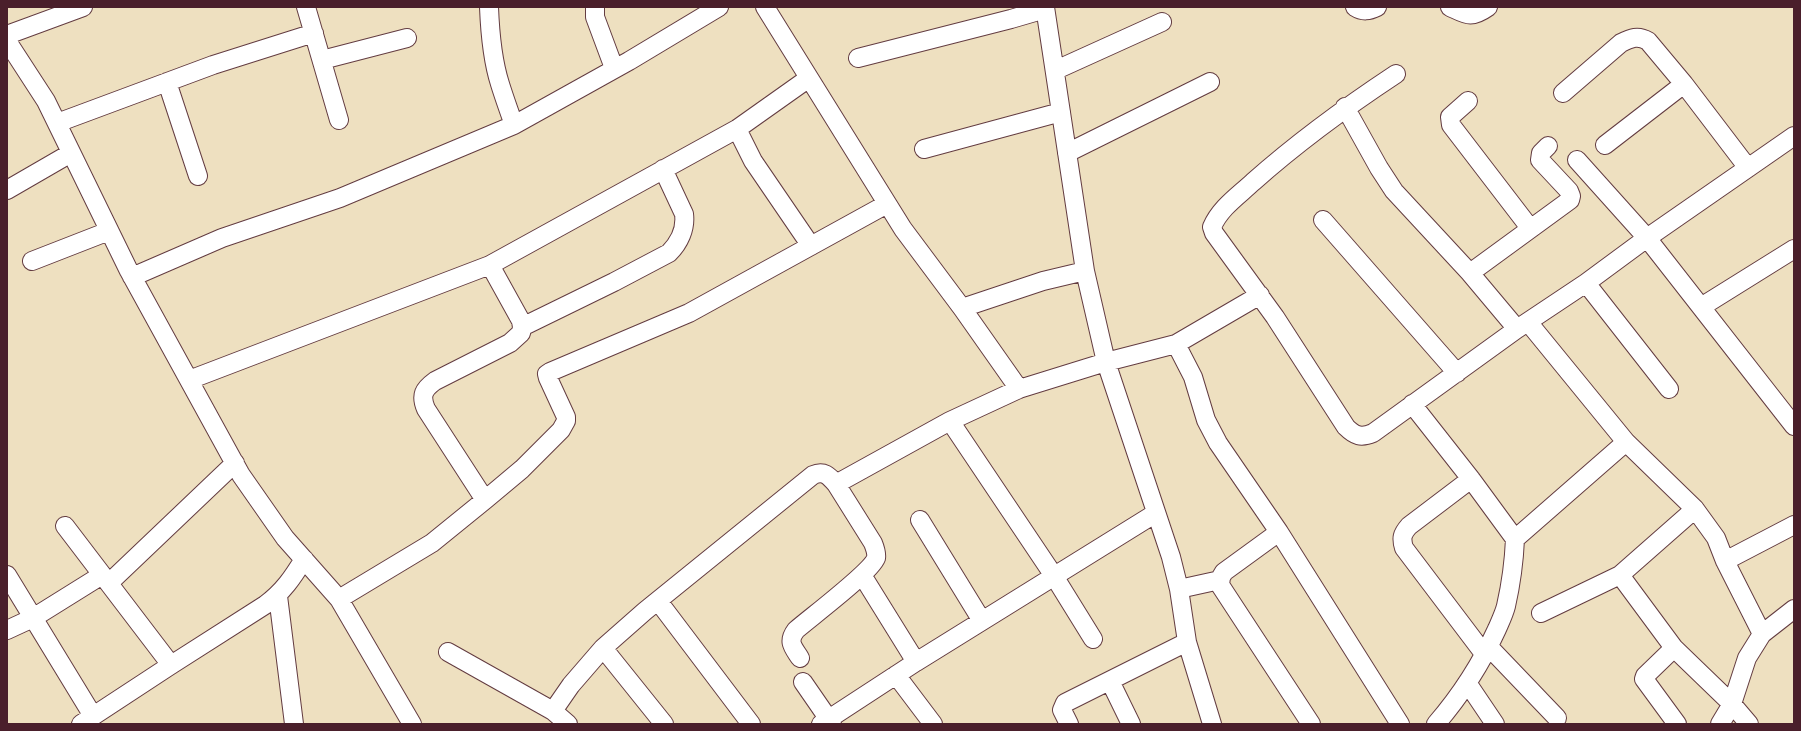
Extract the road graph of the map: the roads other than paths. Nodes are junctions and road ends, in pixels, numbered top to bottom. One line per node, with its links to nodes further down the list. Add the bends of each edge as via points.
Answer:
1 (83, 7): 14 (street)
2 (306, 7): 13 (street)
3 (489, 7): 32 (street, via 490,34 499,83)
4 (595, 7): 19 (street, via 595,16)
5 (719, 7): 19 (street)
6 (765, 7): 22 (street)
7 (1044, 7): 17 (street, via 1011,19); 20 (street)
8 (1355, 7): 9 (street, via 1362,11)
9 (1377, 7)
10 (1450, 7): 11 (street, via 1469,15 1478,14)
11 (1488, 7)
12 (1162, 22): 20 (street)
13 (314, 33): 18 (street); 23 (street)
14 (7, 35)
15 (407, 38): 18 (street)
16 (7, 41): 31 (street, via 46,101)
17 (858, 58)
18 (322, 60): 30 (street)
19 (614, 68): 32 (street)
20 (1056, 70): 29 (street)
21 (1396, 74): 28 (street)
22 (809, 78): 33 (street); 45 (street)
23 (167, 82): 31 (street); 43 (street)
24 (1210, 82): 38 (street)
25 (1684, 84): 26 (street, via 1648,41 1640,37 1621,42); 35 (street); 41 (street)
26 (1563, 93)
27 (1468, 101): 47 (street, via 1452,114 1451,125)
28 (1345, 107): 55 (street, via 1394,191); 58 (street, via 1290,149 1221,210 1216,218 1212,227 1214,233)
29 (1061, 112): 37 (street); 38 (street)
30 (339, 120)
31 (57, 123): 39 (street)
32 (514, 124): 56 (street, via 340,198 222,238)
33 (737, 129): 42 (street); 50 (street, via 753,161)
34 (1794, 136): 41 (street)
35 (1605, 145)
36 (1548, 146): 47 (street, via 1541,153 1540,160 1571,196 1566,204)
37 (924, 149)
38 (1067, 152): 54 (street)
39 (71, 153): 44 (street); 48 (street)
40 (1577, 160): 49 (street)
41 (1748, 168): 49 (street)
42 (663, 169): 53 (street); 62 (street, via 684,214 682,233 674,248 614,282)
43 (198, 176)
44 (7, 190)
45 (887, 204): 50 (street); 59 (street)
46 (1323, 220): 65 (street)
47 (1530, 228): 55 (street)
48 (109, 231): 52 (street); 56 (street)
49 (1647, 238): 57 (street); 60 (street)
50 (811, 246): 76 (street, via 689,313 550,372 547,376 566,417 565,425 522,469)
51 (1794, 249): 60 (street)
52 (32, 261)
53 (490, 265): 62 (street); 66 (street)
54 (1085, 271): 59 (street, via 1043,281); 64 (street)
55 (1470, 273): 61 (street)
56 (132, 277): 66 (street)
57 (1586, 283): 61 (street); 68 (street)
58 (1260, 295): 63 (street); 69 (street, via 1346,427 1355,435 1365,436 1372,433)
59 (962, 308): 67 (street)
60 (1701, 308): 70 (street)
61 (1523, 326): 65 (street); 72 (street)
62 (522, 327): 76 (street, via 517,338 510,343 435,381 423,394 422,401 426,408)
63 (1176, 344): 64 (street); 82 (street, via 1193,377 1206,420 1218,443)
64 (1106, 362): 67 (street); 78 (street)
65 (1457, 373): 69 (street)
66 (189, 380): 73 (street)
67 (1019, 389): 71 (street)
68 (1669, 389)
69 (1412, 404): 74 (street)
70 (1790, 414)
71 (950, 421): 75 (street); 89 (street)
72 (1626, 442): 77 (street); 83 (street)
73 (234, 463): 84 (street, via 285,538); 90 (street)
74 (1471, 479): 83 (street); 106 (street, via 1409,526 1403,532 1402,540 1404,548)
75 (836, 484): 87 (street, via 876,548 876,559); 95 (street, via 823,473 813,475)
76 (485, 500): 94 (street, via 432,543)
77 (1694, 509): 85 (street, via 1716,538); 88 (street)
78 (1156, 513): 89 (street); 92 (street)
79 (920, 520): 99 (street)
80 (65, 526): 90 (street)
81 (1794, 526): 85 (street)
82 (1279, 532): 91 (street, via 1224,572); 130 (street)
83 (1515, 540): 106 (street, via 1506,608)
84 (304, 559): 93 (street, via 289,584); 94 (street)
85 (1725, 561): 101 (street)
86 (7, 575): 98 (street)
87 (862, 575): 108 (street, via 796,630 791,643); 109 (street)
88 (1620, 575): 97 (street); 105 (street)
89 (1054, 576): 99 (street); 102 (street)
90 (106, 579): 98 (street); 110 (street)
91 (1220, 580): 92 (street); 129 (street, via 1220,585)
92 (1179, 589): 103 (street)
93 (278, 596): 110 (street); 120 (street)
94 (339, 599): 121 (street)
95 (658, 601): 104 (street); 124 (street)
96 (1794, 609): 101 (street)
97 (1541, 613)
98 (33, 618): 100 (street); 118 (street)
99 (982, 621): 109 (street)
100 (7, 630)
101 (1762, 634): 115 (street, via 1747,658)
102 (1092, 639)
103 (1188, 642): 112 (street); 128 (street)
104 (603, 648): 116 (street, via 571,684); 123 (street)
105 (1674, 648): 115 (street); 133 (street, via 1644,679)
106 (1487, 651): 114 (street); 117 (street)
107 (448, 652): 116 (street)
108 (800, 658)
109 (916, 662): 111 (street)
110 (171, 665): 118 (street)
111 (896, 674): 119 (street); 125 (street)
112 (1110, 681): 126 (street, via 1065,703 1062,710); 127 (street)
113 (803, 682): 119 (street)
114 (1468, 684): 131 (street); 132 (street)
115 (1732, 704): 134 (street); 135 (street)
116 (553, 711): 122 (street)
117 (1557, 718)
118 (87, 720)
119 (827, 722)
120 (294, 724)
121 (412, 724)
122 (568, 724)
123 (664, 724)
124 (751, 724)
125 (933, 724)
126 (1069, 724)
127 (1131, 724)
128 (1212, 724)
129 (1310, 724)
130 (1400, 724)
131 (1436, 724)
132 (1495, 724)
133 (1677, 724)
134 (1720, 724)
135 (1749, 724)

